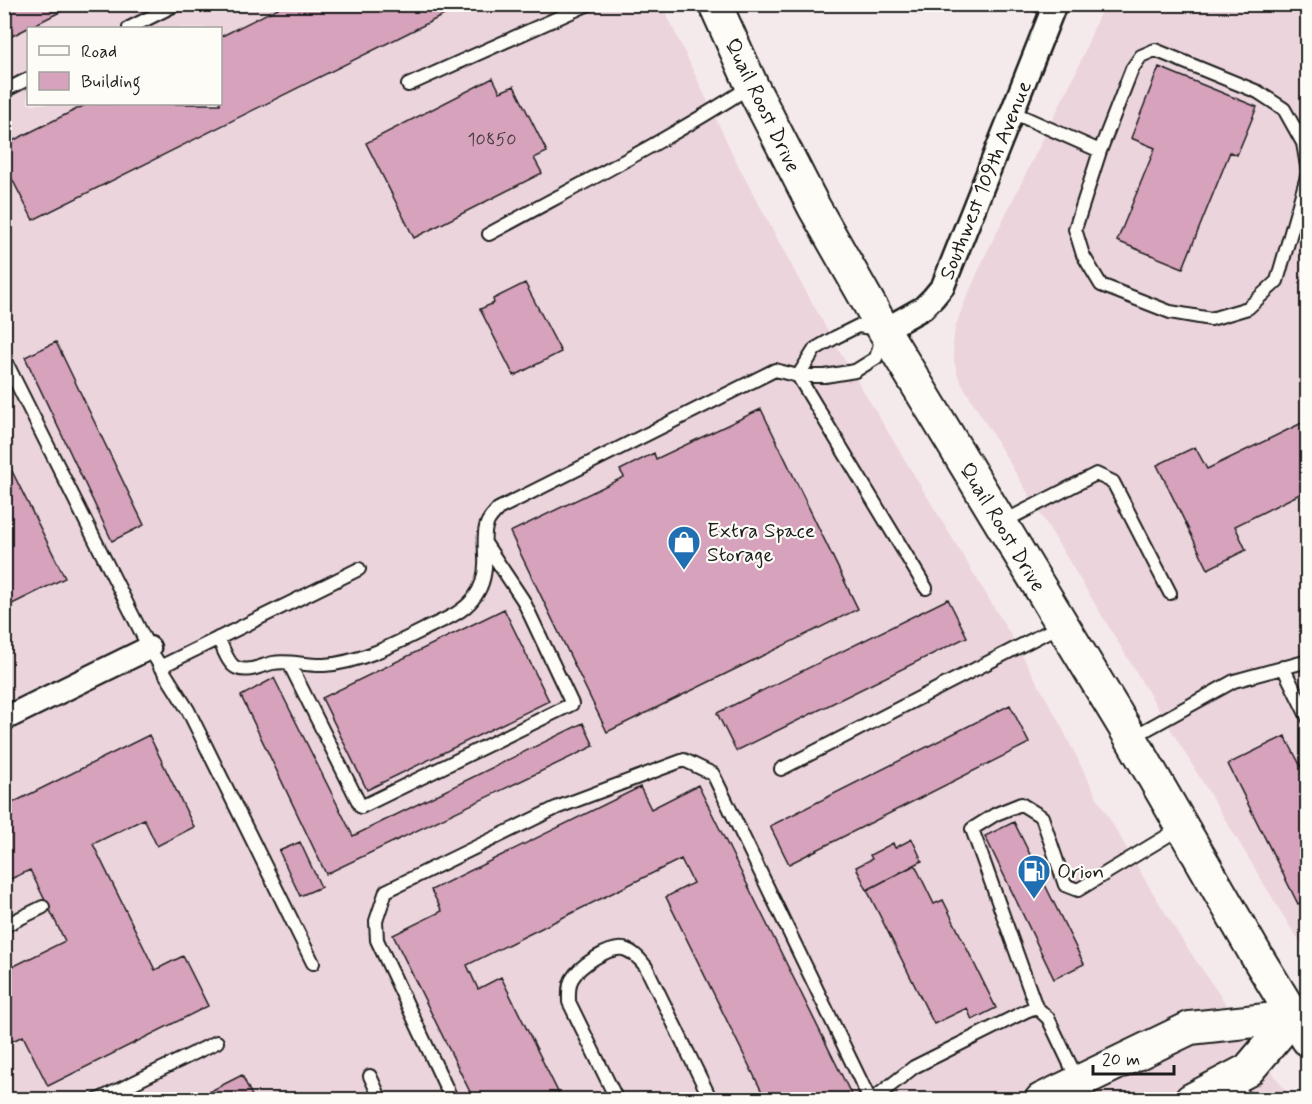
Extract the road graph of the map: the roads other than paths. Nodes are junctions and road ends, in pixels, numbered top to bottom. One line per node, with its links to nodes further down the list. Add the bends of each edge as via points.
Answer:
1 (177, 4): 5 (lane)
2 (589, 4): 7 (lane)
3 (715, 4): 8 (main road, Quail Roost Drive)
4 (1048, 7): 10 (street, Southwest 109th Avenue)
5 (131, 27)
6 (27, 80): 9 (lane)
7 (408, 85)
8 (752, 86): 13 (lane); 14 (main road, Quail Roost Drive, via 814,207)
9 (4, 91)
10 (1012, 112): 11 (lane); 14 (street, Southwest 109th Avenue, via 943,286 923,308)
11 (1100, 151): 12 (lane, via 1132,69 1141,56 1155,50 1258,92 1284,109 1303,143); 12 (lane, via 1075,229 1083,255 1101,285 1170,312 1211,319 1248,308 1277,281)
12 (1308, 173)
13 (489, 234)
14 (884, 330): 16 (lane, via 858,326 836,337 815,349); 16 (lane, via 876,358 855,371); 17 (main road, Quail Roost Drive)
15 (4, 358): 24 (lane)
16 (798, 376): 18 (lane, via 775,370 498,509 486,526); 20 (lane)
17 (1000, 524): 21 (lane, via 1096,474 1113,482); 22 (main road, Quail Roost Drive)
18 (484, 542): 26 (lane, via 482,584 465,608 361,657 322,666); 26 (lane, via 523,600 572,704 362,807)
19 (359, 569): 23 (lane)
20 (926, 588)
21 (1170, 593)
22 (1062, 625): 30 (main road, Quail Roost Drive); 31 (lane)
23 (218, 638): 24 (lane); 26 (lane, via 238,669)
24 (155, 658): 29 (street); 35 (lane, via 188,710)
25 (1308, 661): 27 (lane)
26 (289, 663)
27 (1283, 668): 28 (lane); 30 (lane, via 1234,681)
28 (1308, 718)
29 (4, 719)
30 (1131, 738): 32 (main road, Quail Roost Drive)
31 (781, 769)
32 (1182, 826): 36 (lane, via 1078,890 1065,885 1042,817 1021,804 972,829); 37 (main road, Quail Roost Drive)
33 (43, 907): 34 (lane)
34 (4, 926)
35 (313, 963)
36 (1036, 1007): 40 (lane, via 1048,1018); 47 (lane, via 914,1067)
37 (1303, 1022): 40 (main road, via 1190,1029); 41 (main road, via 1248,1070)
38 (217, 1042): 42 (lane)
39 (370, 1076): 43 (lane)
40 (1078, 1082): 48 (main road)
41 (1239, 1089): 49 (main road)
42 (98, 1100)
43 (381, 1100)
44 (452, 1100): 47 (lane, via 377,940 376,921 386,891 556,808 684,760 713,774)
45 (617, 1100): 46 (lane, via 569,1002 572,979 580,969 616,949 637,956 646,967)
46 (711, 1100)
47 (871, 1100)
48 (1041, 1100)
49 (1191, 1100)

